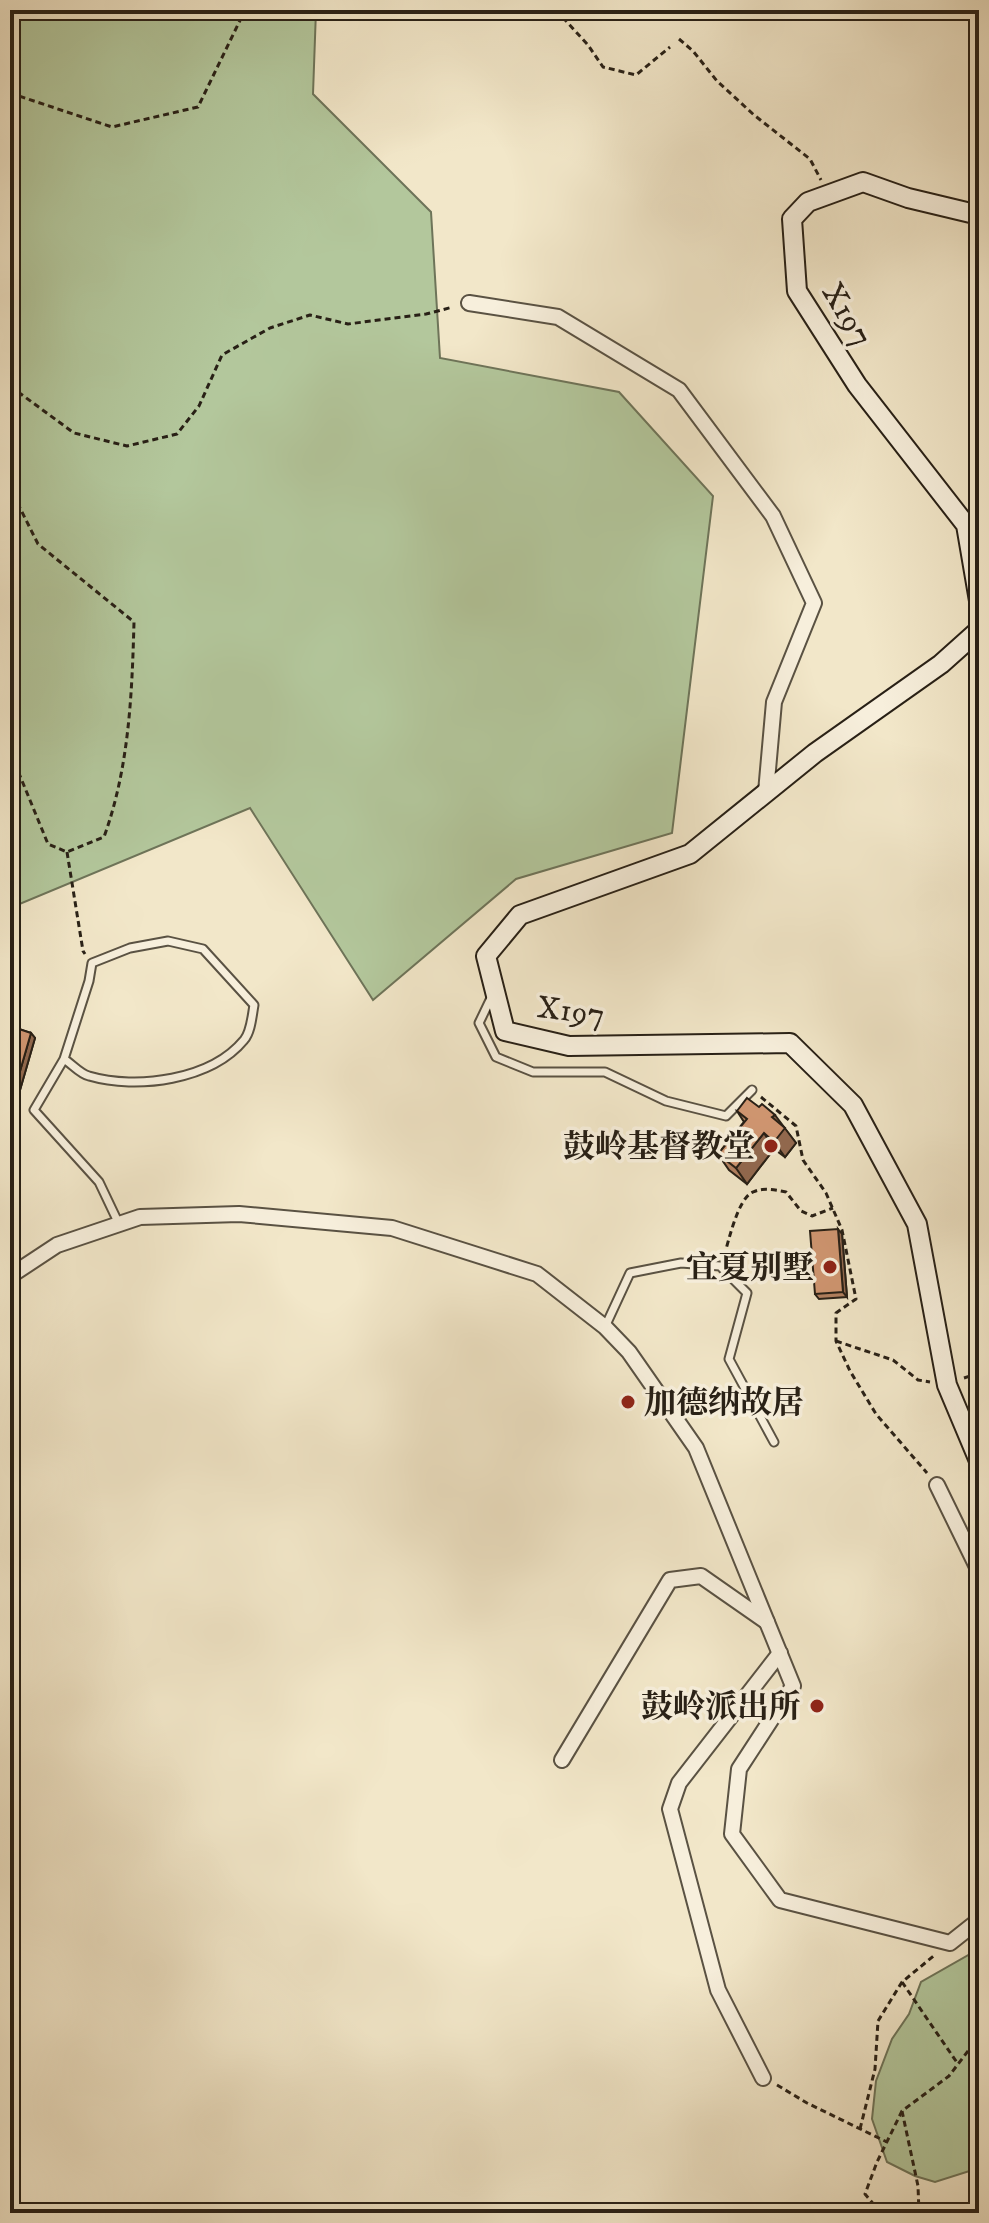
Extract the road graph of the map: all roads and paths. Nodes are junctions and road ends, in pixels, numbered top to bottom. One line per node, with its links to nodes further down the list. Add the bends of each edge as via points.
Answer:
1 (245, 10): 5 (path, via 198,107 112,127)
2 (556, 10): 4 (path, via 603,67 636,75)
3 (679, 39): 6 (path, via 754,115 810,159)
4 (670, 47)
5 (10, 93)
6 (828, 194): 7 (street, X197 / X197, via 863,182); 11 (street, X197 / X197, via 808,202 792,219 797,291 857,385 966,525)
7 (979, 215)
8 (469, 303): 9 (path, via 348,324 310,315 270,328 222,355 199,406 177,434 127,446 74,433); 14 (street, via 558,317 679,390 773,516 814,603 774,702)
9 (10, 386)
10 (10, 436): 15 (path, via 19,457 14,496 38,544 134,622 125,756 114,809 104,837)
11 (979, 601)
12 (979, 630): 14 (street, X197 / X197, via 941,664)
13 (10, 767): 15 (path, via 18,771 48,844)
14 (766, 792): 17 (street, X197 / X197, via 690,854 520,915 486,956)
15 (67, 852): 16 (path, via 83,951)
16 (92, 963): 18 (lane); 18 (lane, via 168,941 203,949 254,1005 247,1038 195,1072 157,1082 87,1076)
17 (495, 991): 19 (lane, via 479,1023 496,1057 533,1072 605,1072 666,1101 726,1116); 27 (street, X197 / X197, via 505,1031 569,1046 790,1043 853,1105 917,1224)
18 (64, 1059): 21 (lane, via 34,1110 99,1182)
19 (752, 1090): 20 (path, via 796,1126 803,1160)
20 (833, 1208): 22 (path, via 812,1216 786,1192 750,1192 741,1203); 25 (path, via 856,1299 836,1313)
21 (119, 1224): 23 (street, via 57,1245); 24 (street, via 140,1217 239,1214 392,1228 537,1274)
22 (720, 1266): 24 (lane, via 681,1263 630,1273); 28 (lane, via 747,1293 729,1359)
23 (10, 1276)
24 (605, 1327): 32 (street, via 629,1352 696,1448)
25 (836, 1341): 27 (path, via 893,1360 918,1380); 30 (path, via 876,1414)
26 (976, 1374): 27 (path)
27 (947, 1385): 29 (street, X197 / X197)
28 (774, 1442)
29 (979, 1461)
30 (937, 1485): 31 (street)
31 (979, 1571)
32 (767, 1623): 33 (street); 34 (street, via 701,1576 670,1580)
33 (780, 1653): 36 (street, via 793,1686 739,1769 732,1834 780,1900); 40 (street, via 679,1783 670,1809 718,1990)
34 (562, 1760)
35 (979, 1920): 36 (street)
36 (950, 1943): 37 (path)
37 (902, 1982): 39 (path); 42 (path, via 878,2021 875,2069)
38 (979, 2044): 39 (path)
39 (958, 2064): 41 (path)
40 (763, 2078): 42 (path)
41 (902, 2111): 43 (path); 47 (path)
42 (860, 2129): 43 (path)
43 (887, 2142): 46 (path, via 865,2194)
44 (504, 2213): 45 (path, via 551,2208)
45 (606, 2213)
46 (881, 2213)
47 (919, 2213)

